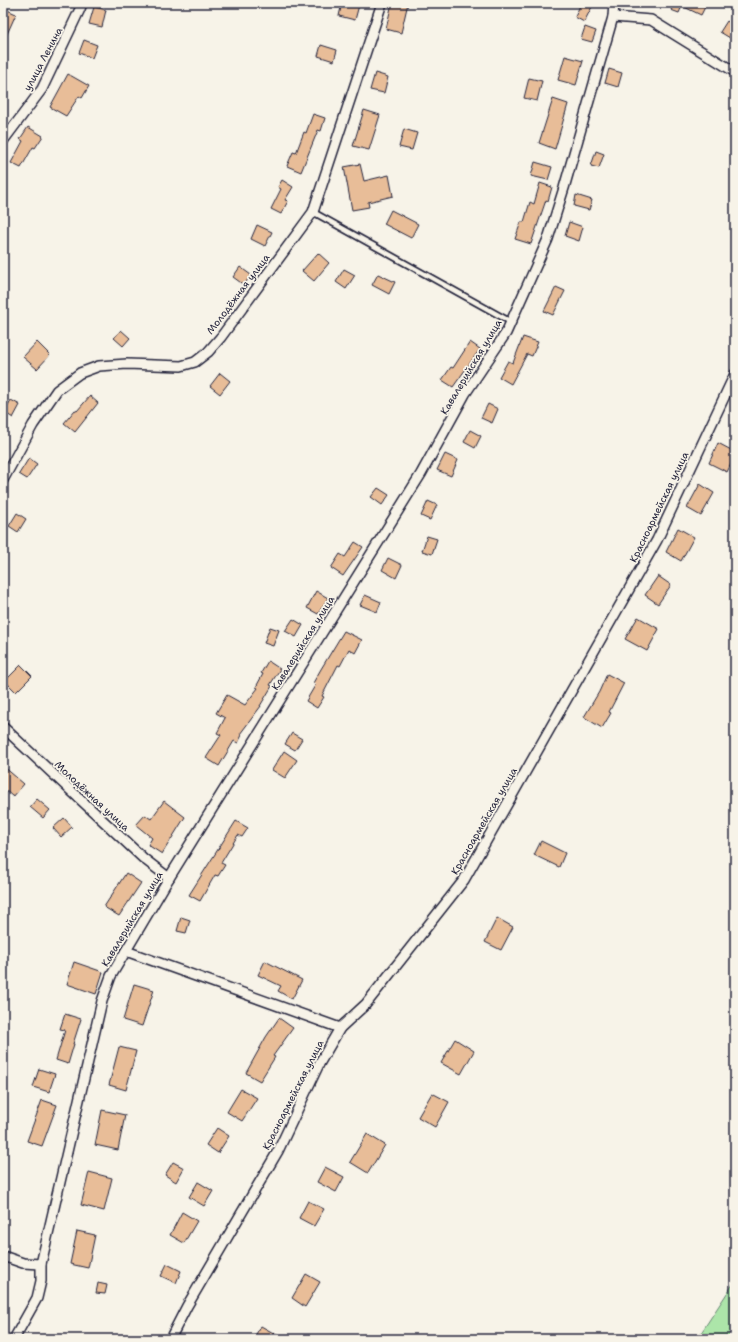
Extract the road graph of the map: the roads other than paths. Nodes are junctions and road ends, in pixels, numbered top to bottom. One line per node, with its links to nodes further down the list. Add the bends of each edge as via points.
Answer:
1 (82, 3): 6 (street, улица Ленина, via 42,89)
2 (382, 3): 7 (street, Молодёжная улица)
3 (614, 3): 4 (street, Кавалерийская улица)
4 (613, 17): 5 (street, via 651,20); 8 (street, Кавалерийская улица, via 548,239)
5 (735, 72)
6 (3, 141)
7 (313, 212): 8 (lane); 10 (street, Молодёжная улица, via 208,352 195,362 181,366 99,366 80,374 57,390 33,425)
8 (511, 322): 12 (street, Кавалерийская улица, via 465,394 421,474)
9 (735, 374): 14 (street, Красноармейская улица, via 657,540 464,880 366,1004)
10 (3, 480)
11 (3, 727): 12 (street, Молодёжная улица, via 143,858)
12 (169, 878): 13 (street, Кавалерийская улица)
13 (126, 951): 14 (street); 16 (street, Кавалерийская улица, via 111,976 102,1001)
14 (340, 1028): 18 (street, Красноармейская улица, via 319,1064 278,1151)
15 (3, 1256): 16 (street, via 24,1263)
16 (41, 1264): 17 (street, Кавалерийская улица, via 37,1298)
17 (14, 1339)
18 (170, 1339)

